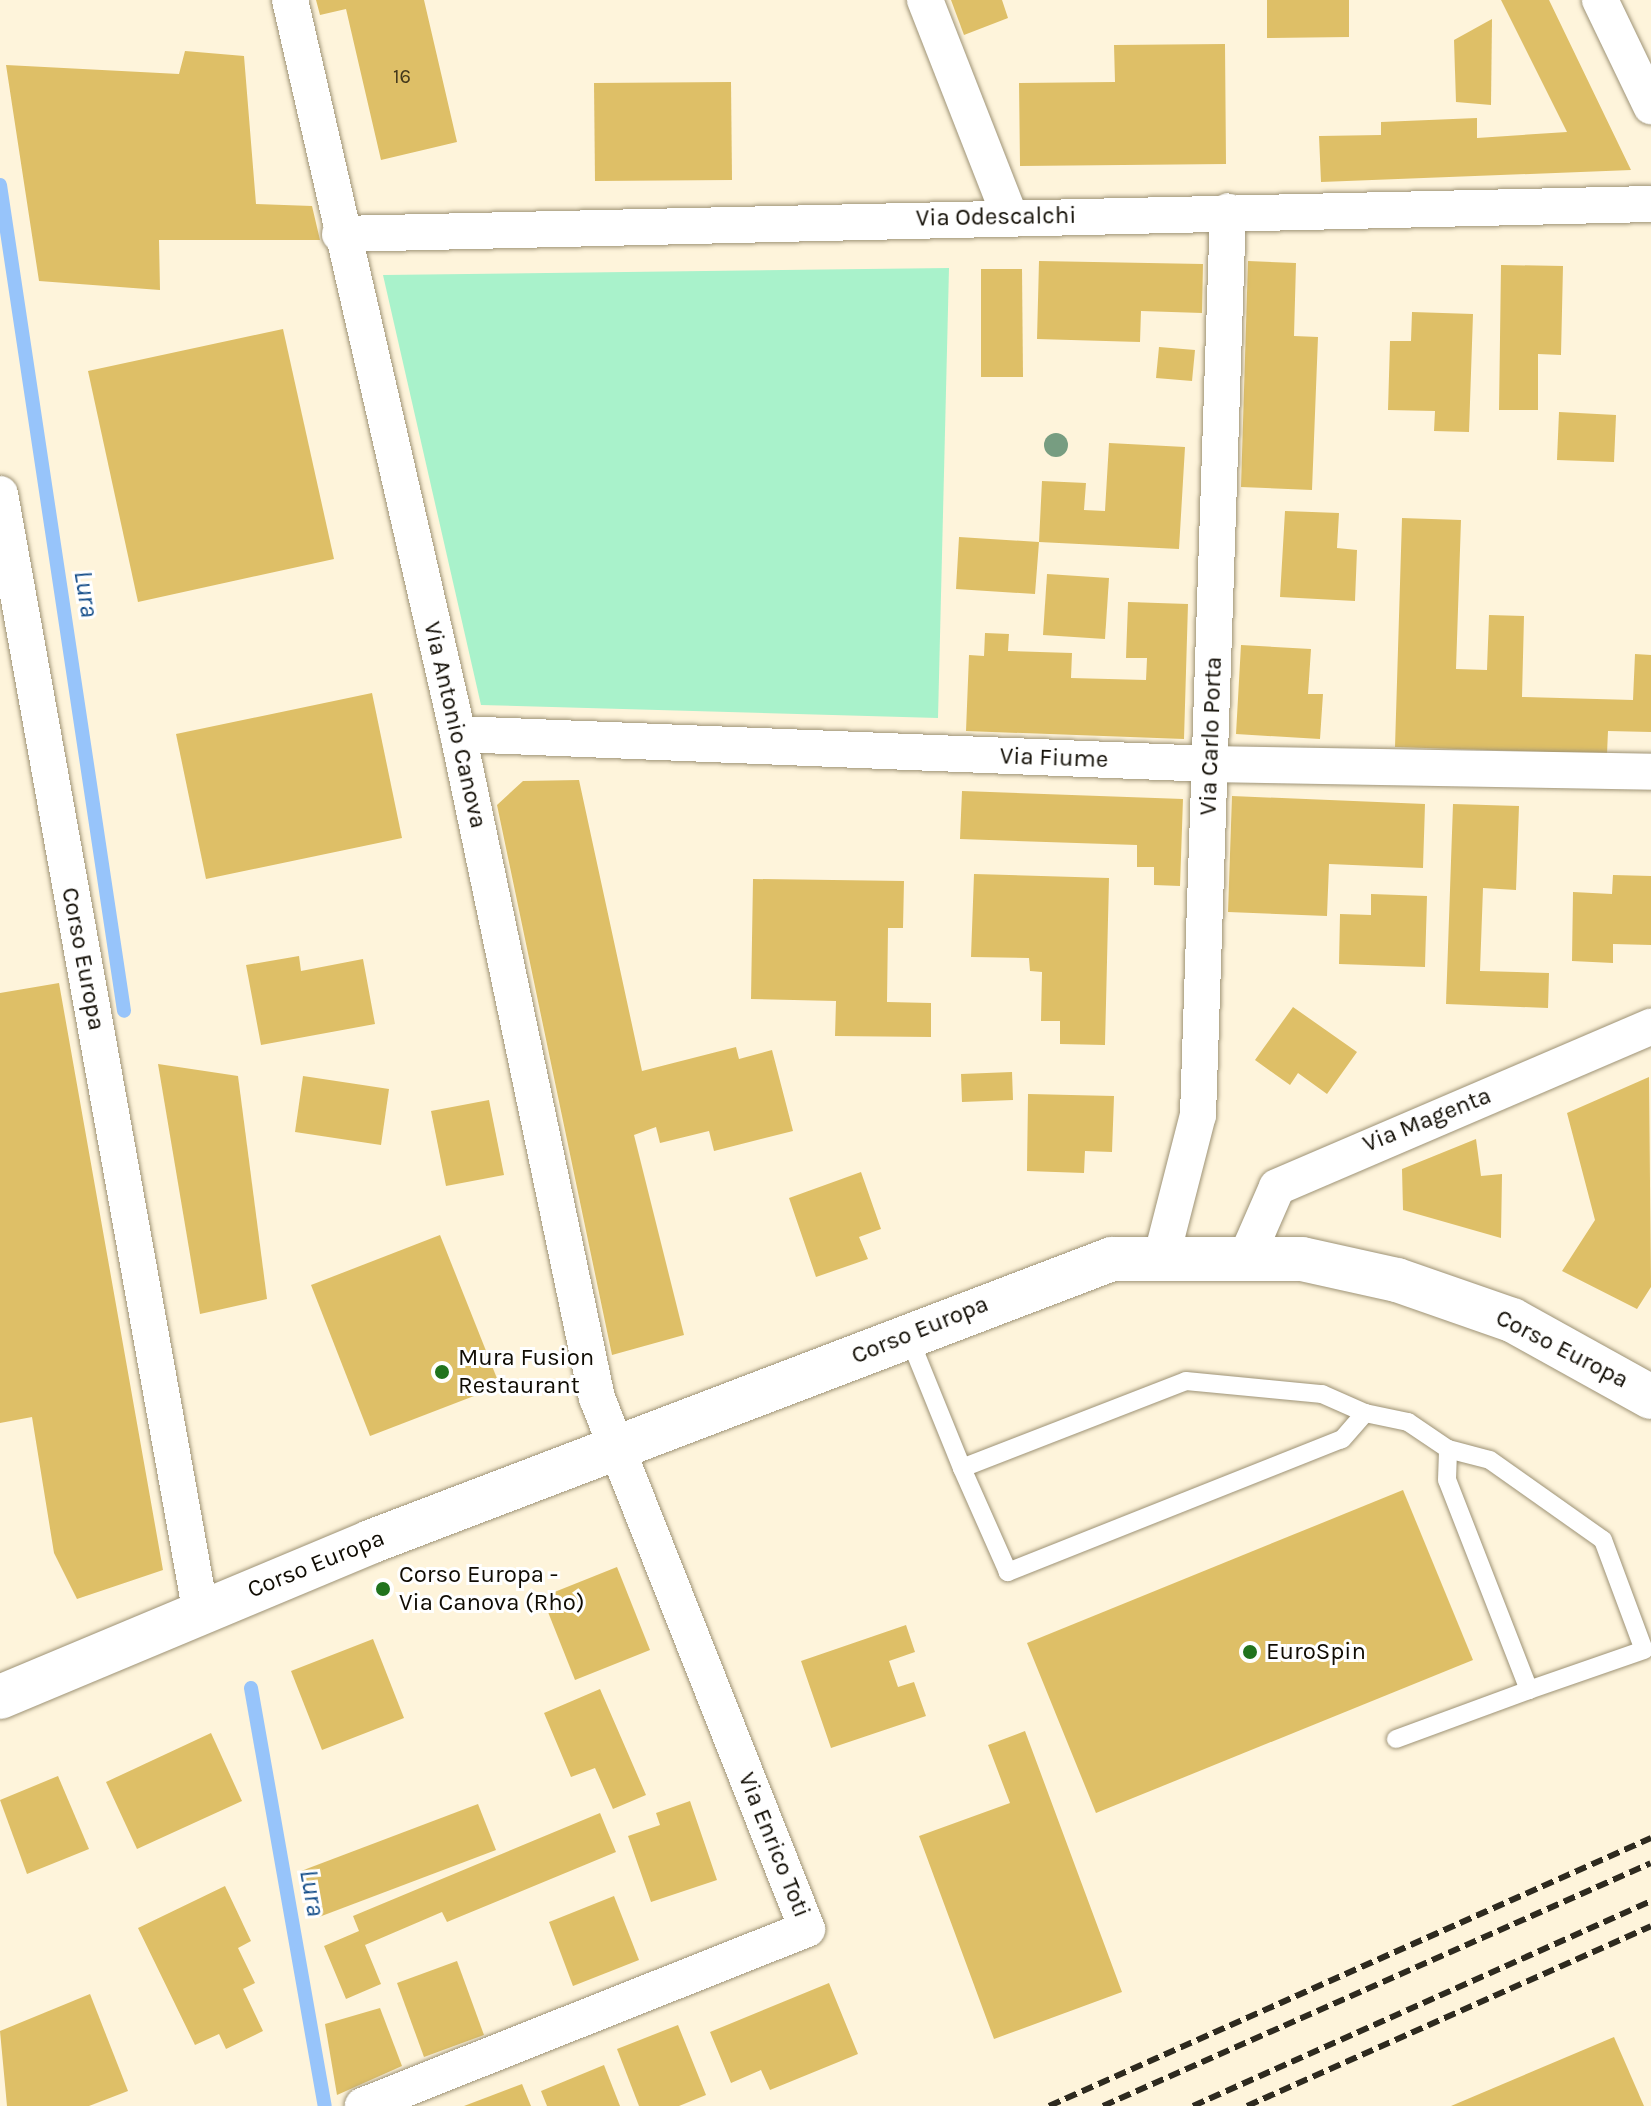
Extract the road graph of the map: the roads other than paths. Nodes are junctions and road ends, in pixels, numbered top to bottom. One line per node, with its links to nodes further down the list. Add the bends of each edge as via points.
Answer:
1 (290, 0): 8 (street, Via Antonio Canova)
2 (925, 0): 7 (street)
3 (1600, 0): 4 (street)
4 (1651, 106)
5 (1651, 204): 6 (street, Via Odescalchi)
6 (1228, 211): 7 (street, Via Odescalchi); 11 (street, Via Carlo Porta)
7 (1010, 217): 8 (street, Via Odescalchi)
8 (340, 234): 10 (street, Via Antonio Canova)
9 (0, 494): 22 (street, Corso Europa)
10 (458, 734): 11 (street, Via Fiume); 19 (street, Via Antonio Canova, via 597,1398)
11 (1211, 764): 12 (street, Via Fiume); 14 (street, Via Carlo Porta, via 1198,1115)
12 (1651, 772)
13 (1651, 1027): 15 (street, Via Magenta, via 1277,1187)
14 (1162, 1255): 15 (main road, Corso Europa); 16 (main road, Corso Europa, via 1076,1268)
15 (1246, 1258): 17 (main road, Corso Europa, via 1302,1259 1397,1280 1512,1320)
16 (908, 1335): 19 (main road, Corso Europa); 21 (lane)
17 (1647, 1392)
18 (1365, 1413): 20 (lane, via 1408,1422); 21 (lane, via 1322,1394 1186,1381); 21 (lane, via 1342,1439 1008,1572)
19 (618, 1449): 22 (main road, Corso Europa); 26 (street, Via Enrico Toti, via 807,1929)
20 (1448, 1449): 23 (lane, via 1447,1480); 23 (lane, via 1490,1460 1603,1540 1644,1650)
21 (962, 1468)
22 (201, 1614): 24 (main road, Corso Europa)
23 (1529, 1690): 25 (lane)
24 (0, 1697)
25 (1396, 1739)
26 (363, 2106)

